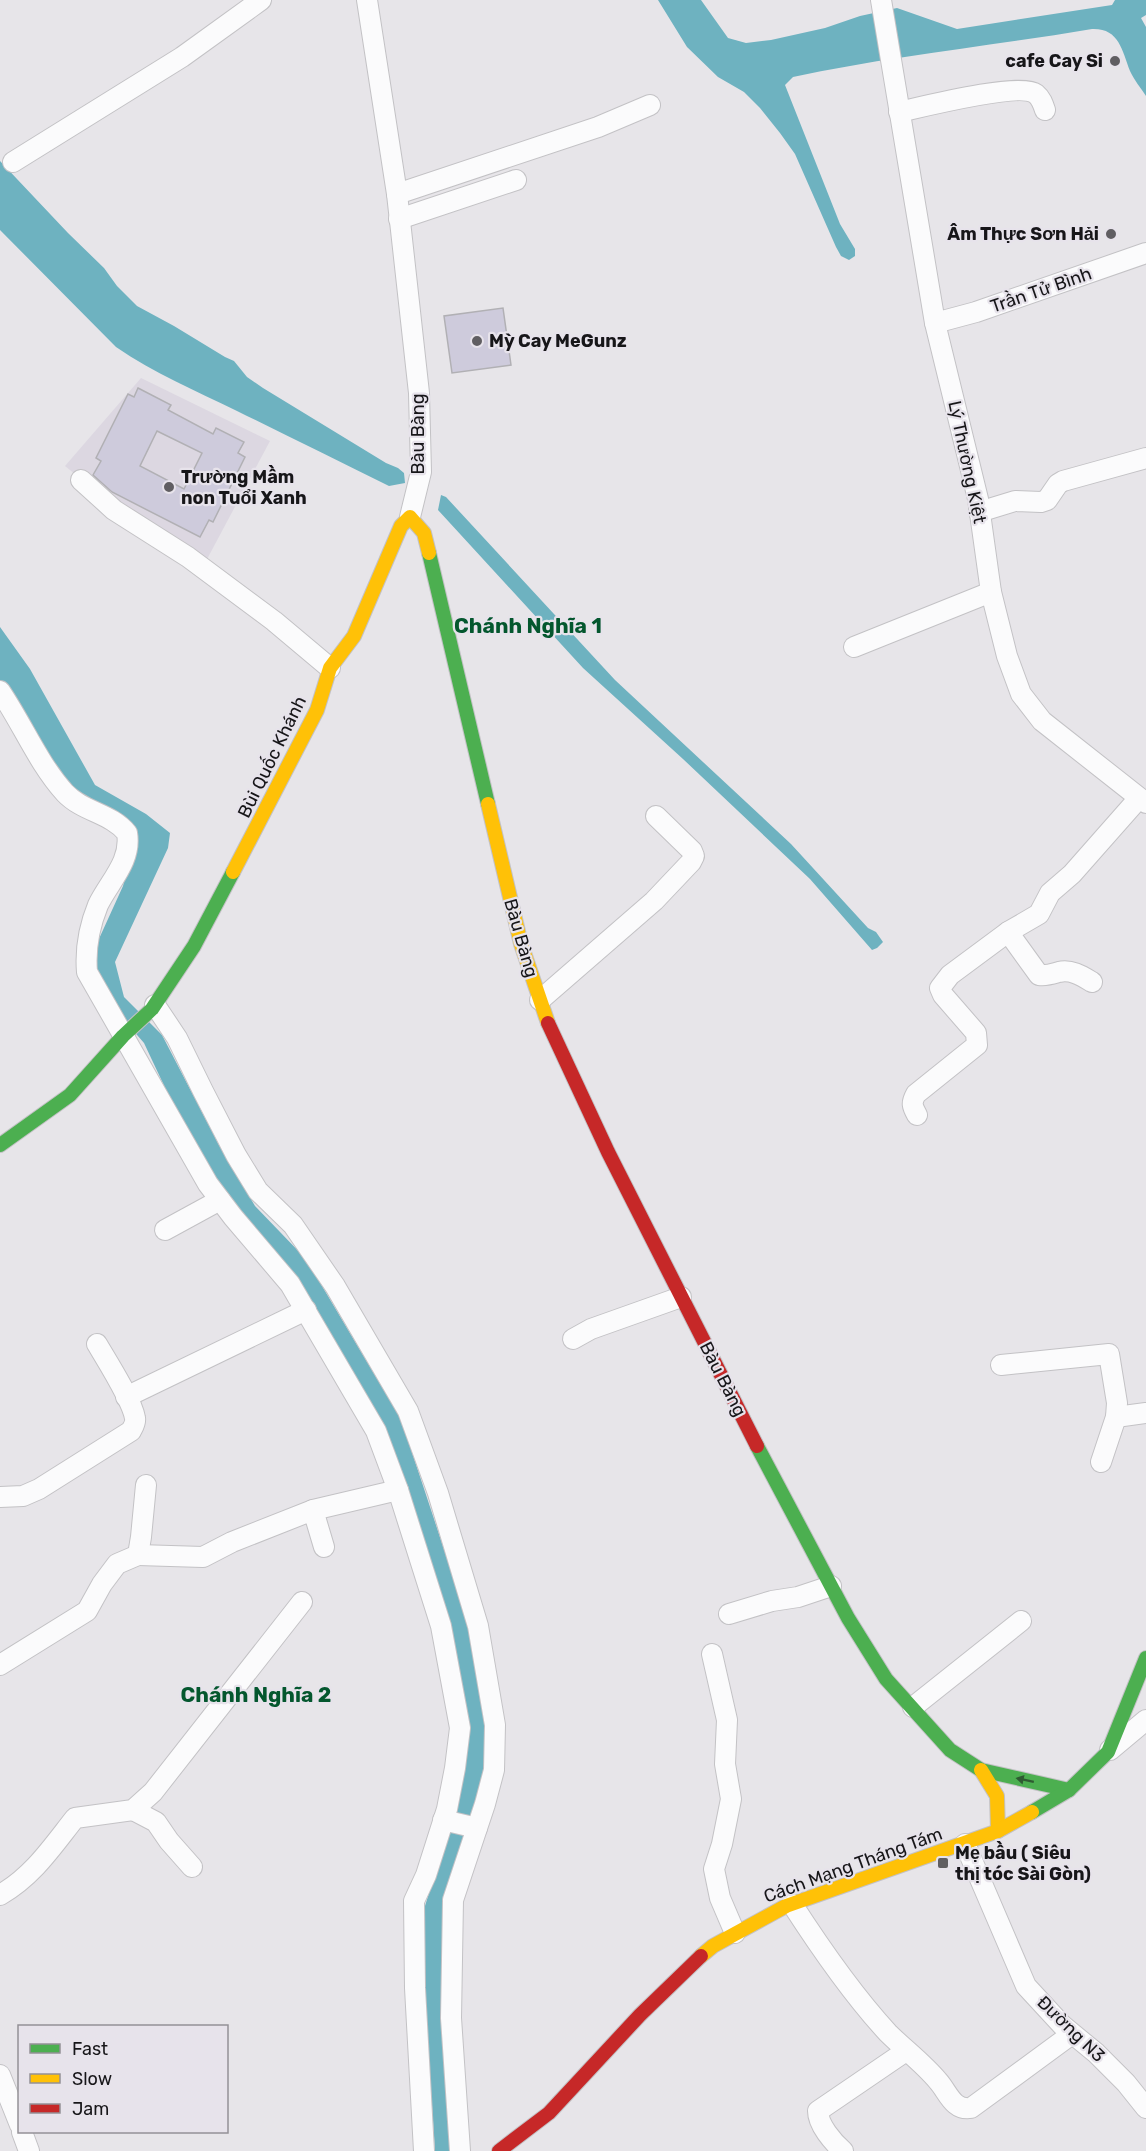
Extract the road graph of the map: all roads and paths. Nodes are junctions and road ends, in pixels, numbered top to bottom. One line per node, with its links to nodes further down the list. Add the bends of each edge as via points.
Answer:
1 (261, 0): 7 (street, via 182,57)
2 (367, 0): 9 (street, Bàu Bàng)
3 (881, 4): 6 (street, Lý Thường Kiệt)
4 (650, 105): 9 (street, via 598,127)
5 (1045, 110): 6 (street, via 1043,102 1028,91 998,92)
6 (899, 112): 12 (street, Lý Thường Kiệt)
7 (13, 162)
8 (516, 180): 10 (street)
9 (397, 194): 10 (street, Bàu Bàng)
10 (399, 219): 16 (street, Bàu Bàng, via 419,393 421,472)
11 (1146, 253): 12 (street, Trần Tử Bình)
12 (935, 323): 15 (street, Lý Thường Kiệt)
13 (1146, 458): 15 (street, via 1058,484 1041,502 1015,501)
14 (81, 480): 19 (street, via 114,510 188,557)
15 (979, 512): 17 (street, Lý Thường Kiệt)
16 (410, 517): 19 (street, Bùi Quốc Khánh, via 401,525 354,636); 25 (street, Bàu Bàng, via 423,533 521,945)
17 (991, 592): 18 (street); 21 (street, Lý Thường Kiệt, via 1021,694 1042,721)
18 (854, 647)
19 (330, 668): 26 (street, Bùi Quốc Khánh, via 317,710 248,846 194,946)
20 (0, 691): 27 (street, via 37,755 66,795 112,819 127,833 126,854 99,902 85,953 87,972)
21 (1143, 801): 23 (street, via 1050,893 1040,915)
22 (656, 816): 25 (street, via 692,851 692,862 637,916)
23 (1008, 932): 24 (street, via 1039,975 1078,973); 28 (street, via 942,984 943,995 976,1033 977,1045 916,1094 912,1101)
24 (1092, 982)
25 (540, 1000): 32 (street, Bàu Bàng, via 550,1030)
26 (154, 1007): 27 (street, Bùi Quốc Khánh); 61 (street, via 177,1038 258,1191 293,1225 329,1277 408,1411 438,1493 478,1626 488,1678 495,1725 494,1770)
27 (125, 1034): 29 (street, via 70,1095); 30 (street)
28 (916, 1115)
29 (0, 1146)
30 (220, 1200): 31 (street); 33 (street, via 290,1284)
31 (165, 1230)
32 (681, 1297): 34 (street); 47 (street, Bàu Bàng)
33 (306, 1310): 37 (street); 42 (street, via 376,1431)
34 (573, 1339)
35 (97, 1344): 37 (street)
36 (1001, 1365): 39 (street, via 1109,1354)
37 (126, 1397): 43 (street, via 135,1417 131,1431 39,1489 23,1496)
38 (1146, 1413): 39 (street)
39 (1116, 1417): 40 (street)
40 (1101, 1462)
41 (146, 1485): 46 (street)
42 (398, 1490): 44 (street); 60 (street, via 441,1626 460,1728)
43 (0, 1497)
44 (313, 1510): 45 (street); 46 (street, via 203,1557)
45 (324, 1547)
46 (138, 1555): 53 (street, via 117,1564 87,1611)
47 (831, 1586): 49 (street); 54 (street, Bàu Bàng, via 886,1679)
48 (302, 1602): 59 (street, via 153,1792)
49 (729, 1614)
50 (1021, 1621): 54 (street)
51 (712, 1654): 67 (street, via 727,1720 730,1799 714,1869 720,1898)
52 (1146, 1658): 56 (street, Cách Mạng Tháng Tám)
53 (0, 1665)
54 (913, 1707): 57 (street, Bàu Bàng, via 950,1750)
55 (1146, 1719): 56 (street)
56 (1108, 1752): 58 (street, Cách Mạng Tháng Tám)
57 (981, 1770): 58 (street, one-way to 57); 62 (street, via 997,1796)
58 (1070, 1790): 62 (street, Cách Mạng Tháng Tám)
59 (133, 1810): 64 (street, via 156,1822); 65 (street, via 75,1818 40,1864)
60 (443, 1820): 61 (street); 75 (street, via 414,1900)
61 (477, 1828): 76 (street, via 453,1900 451,2018)
62 (998, 1831): 63 (street, Cách Mạng Tháng Tám)
63 (965, 1844): 66 (street, Cách Mạng Tháng Tám); 68 (street, Đường N3, via 1026,1986)
64 (192, 1867)
65 (0, 1895)
66 (792, 1904): 67 (street, Cách Mạng Tháng Tám); 69 (street, via 823,1953)
67 (735, 1933): 77 (street, Cách Mạng Tháng Tám, via 693,1962 549,2113)
68 (1072, 2034): 69 (street, via 1007,2083 964,2109); 71 (street, Đường N3, via 1096,2053)
69 (906, 2051): 78 (street, via 818,2111 824,2128)
70 (0, 2075): 72 (street)
71 (1146, 2108)
72 (18, 2120)
73 (22, 2133): 74 (street)
74 (29, 2151)
75 (424, 2151)
76 (460, 2151)
77 (499, 2151)
78 (843, 2151)

